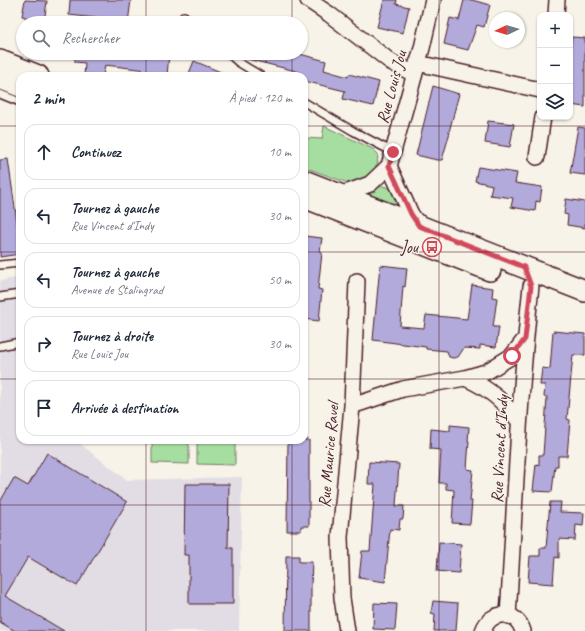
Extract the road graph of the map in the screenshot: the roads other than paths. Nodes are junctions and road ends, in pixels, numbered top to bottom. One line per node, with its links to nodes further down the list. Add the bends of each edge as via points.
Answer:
1 (308, 0): 6 (street, via 391,62)
2 (433, 0): 6 (street, Rue Louis Jou)
3 (557, 0): 4 (street)
4 (556, 12)
5 (236, 60): 7 (lane)
6 (416, 69): 9 (street); 14 (street, Rue Louis Jou)
7 (254, 72)
8 (7, 79): 10 (lane)
9 (537, 89)
10 (16, 95)
11 (308, 104): 14 (lane, via 353,131)
12 (543, 120): 13 (street)
13 (537, 157)
14 (391, 159): 17 (street, via 370,184); 18 (street)
15 (308, 183): 17 (main road)
16 (308, 198): 17 (main road)
17 (338, 202): 18 (main road)
18 (417, 233): 21 (main road)
19 (16, 264): 20 (lane)
20 (0, 266)
21 (534, 277): 23 (main road); 26 (main road); 27 (street, Rue Vincent d'Indy)
22 (357, 281): 31 (street, Rue Maurice Ravel)
23 (585, 292)
24 (16, 295): 25 (lane)
25 (0, 297)
26 (585, 307)
27 (525, 339): 30 (street, via 512,356 486,372); 32 (street, Rue Vincent d'Indy)
28 (16, 343): 29 (lane)
29 (0, 346)
30 (465, 378): 31 (street, via 403,389); 32 (street, via 482,385 507,405)
31 (352, 406): 34 (street, Rue Maurice Ravel, via 340,537 342,598)
32 (519, 422): 33 (street, Rue Vincent d'Indy)
33 (508, 616): 35 (street, via 495,616 489,620); 36 (street, via 520,623)
34 (347, 631)
35 (483, 631)
36 (523, 631)

